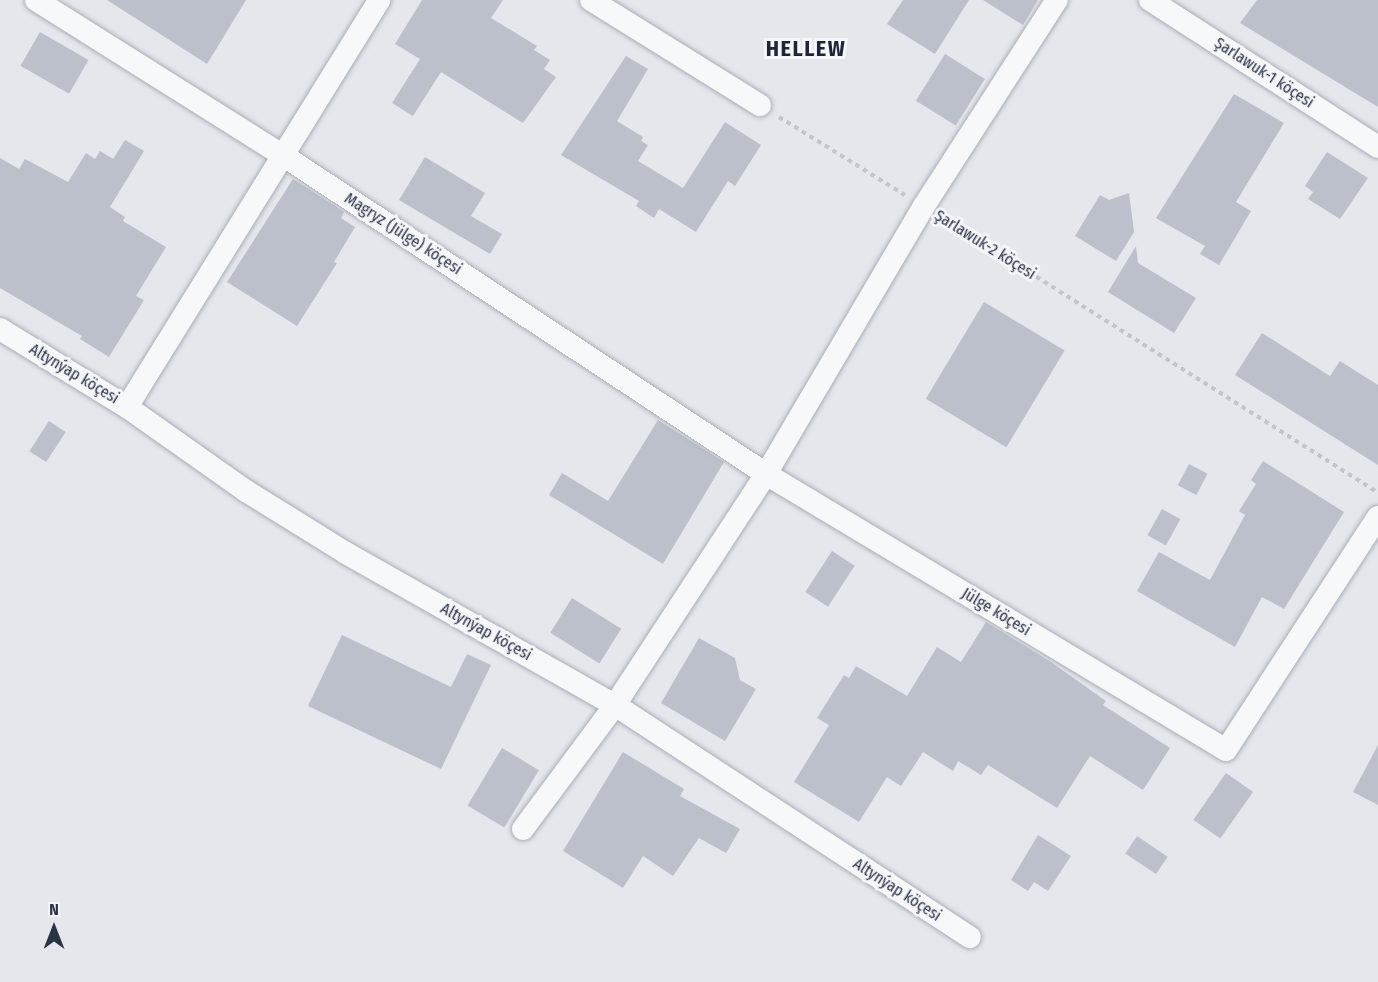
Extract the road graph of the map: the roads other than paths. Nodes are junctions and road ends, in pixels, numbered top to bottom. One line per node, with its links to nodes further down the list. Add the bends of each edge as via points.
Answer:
1 (36, 0): 8 (street, Magryz (Jülge) köçesi)
2 (379, 0): 8 (street)
3 (591, 0): 6 (street)
4 (1058, 0): 11 (street, via 924,206)
5 (1150, 0): 7 (street, Şarlawuk-1 köçesi)
6 (760, 105)
7 (1378, 147)
8 (284, 156): 10 (street); 11 (street, Magryz (Jülge) köçesi)
9 (0, 329): 10 (street, Altynýap köçesi)
10 (127, 406): 13 (street, Altynýap köçesi, via 246,491 346,553)
11 (766, 474): 12 (street, Jülge köçesi, via 1226,750); 13 (street)
12 (1378, 517)
13 (615, 705): 14 (street); 15 (street, Altynýap köçesi)
14 (523, 829)
15 (970, 937)

